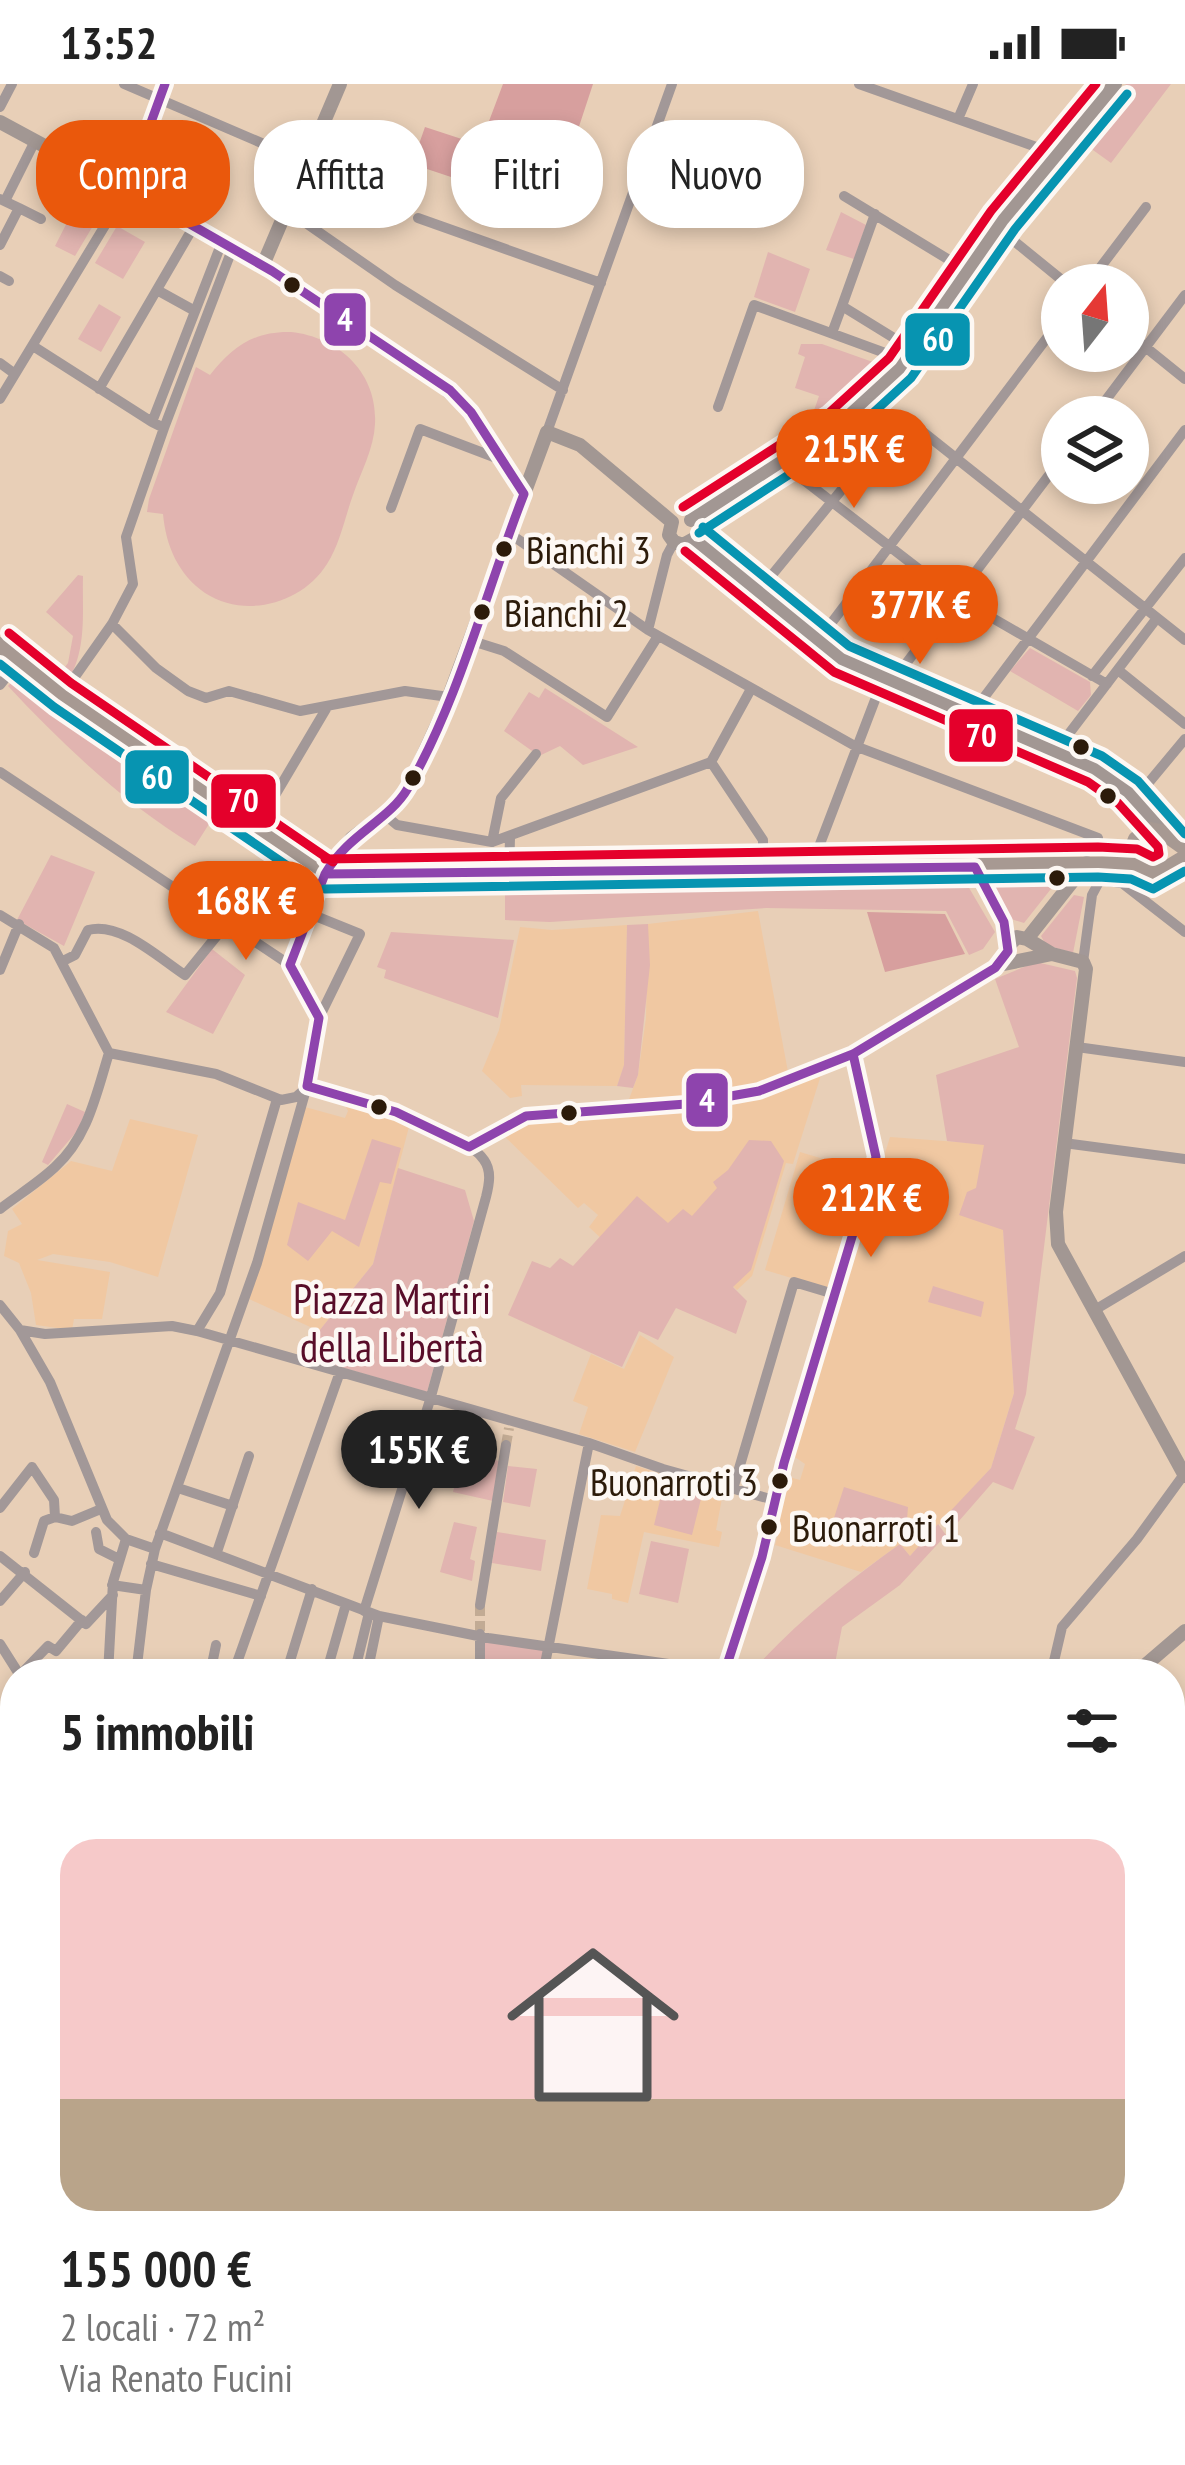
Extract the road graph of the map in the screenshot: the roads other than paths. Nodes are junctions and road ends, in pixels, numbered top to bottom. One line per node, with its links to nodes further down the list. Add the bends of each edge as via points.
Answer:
1 (12, 84): 10 (street)
2 (124, 84): 9 (street)
3 (165, 84): 9 (street)
4 (672, 84): 37 (street)
5 (860, 84): 11 (street)
6 (973, 84): 11 (street)
7 (1114, 84): 17 (street)
8 (337, 85): 13 (street)
9 (159, 100): 12 (street); 16 (street)
10 (0, 107)
11 (958, 119): 17 (street)
12 (152, 120)
13 (324, 120)
14 (0, 122): 15 (street)
15 (35, 141): 19 (street)
16 (254, 141)
17 (1056, 154): 30 (street)
18 (844, 196): 22 (street)
19 (3, 200): 21 (street)
20 (1146, 207): 34 (street)
21 (19, 208): 23 (street); 32 (street)
22 (875, 214): 36 (street); 40 (street)
23 (36, 216)
24 (427, 221): 37 (street)
25 (103, 228): 44 (street)
26 (193, 228): 38 (street)
27 (198, 228): 31 (street)
28 (279, 228): 35 (street)
29 (313, 228): 53 (street)
30 (998, 228): 33 (street); 36 (street)
31 (227, 244): 35 (street); 41 (street); 57 (street)
32 (0, 245)
33 (1042, 264)
34 (1103, 264)
35 (263, 265): 60 (street, via 449,390)
36 (969, 272): 47 (street)
37 (601, 283): 53 (street)
38 (157, 290): 41 (street); 52 (street)
39 (1185, 295): 43 (street)
40 (842, 306): 42 (street); 47 (street)
41 (195, 311): 57 (street)
42 (832, 333): 47 (street); 56 (street, via 754,305)
43 (1149, 343)
44 (33, 346): 50 (street); 52 (street)
45 (1041, 346): 61 (street)
46 (1149, 349): 51 (street)
47 (911, 356): 62 (street)
48 (0, 363): 50 (street)
49 (1127, 372): 54 (street)
50 (15, 374): 55 (street)
51 (1185, 379)
52 (99, 389): 57 (street)
53 (563, 390): 59 (street)
54 (1109, 396)
55 (0, 399)
56 (718, 407)
57 (158, 425): 80 (street, via 126,537 133,584)
58 (1185, 430): 75 (street)
59 (548, 432): 64 (street); 69 (street, via 580,445)
60 (499, 459): 64 (street); 66 (street, via 420,429)
61 (958, 459): 65 (street, via 908,420); 67 (street); 73 (street)
62 (783, 464): 65 (street); 68 (street)
63 (1041, 486): 67 (street)
64 (524, 494): 70 (street)
65 (832, 502): 73 (street); 76 (street)
66 (391, 508)
67 (1022, 512): 75 (street); 77 (street)
68 (691, 520): 69 (street); 71 (street)
69 (672, 522): 72 (street)
70 (509, 533): 81 (street); 83 (street)
71 (694, 539): 72 (street); 76 (street, via 734,583)
72 (674, 542): 81 (street)
73 (890, 547): 77 (street); 85 (street)
74 (1185, 558): 78 (street)
75 (1086, 563): 78 (street); 82 (street)
76 (758, 592): 85 (street)
77 (957, 597): 82 (street); 90 (street)
78 (1145, 609): 79 (street); 89 (street)
79 (1157, 618): 84 (street); 88 (street)
80 (112, 624): 94 (street); 96 (street, via 196,695 229,692 294,711)
81 (653, 633): 83 (street, via 608,717 504,651); 93 (street)
82 (1028, 638): 89 (street); 97 (street)
83 (469, 640): 95 (street)
84 (1185, 640)
85 (818, 642): 90 (street)
86 (0, 645): 87 (main road)
87 (20, 662): 91 (street); 94 (main road)
88 (1118, 670): 92 (street); 98 (street)
89 (1092, 676): 92 (street)
90 (887, 681): 97 (street); 100 (street)
91 (0, 685)
92 (1107, 685): 102 (street)
93 (751, 688): 100 (street); 103 (street)
94 (62, 695): 118 (main road)
95 (449, 697): 96 (street, via 404,691); 107 (street, via 410,786)
96 (326, 709): 105 (street)
97 (970, 716): 102 (street)
98 (1185, 724)
99 (1185, 739): 106 (street)
100 (855, 746): 109 (street); 113 (street)
101 (536, 754): 110 (street, via 501,798)
102 (1052, 759): 106 (street, via 1104,773)
103 (711, 762): 108 (street); 116 (street, via 763,840)
104 (0, 772): 121 (street)
105 (274, 797)
106 (1135, 799): 111 (street); 112 (street)
107 (385, 815): 110 (street, via 398,825); 118 (street, via 352,838)
108 (510, 838): 110 (street); 117 (street)
109 (1099, 838)
110 (492, 842)
111 (1136, 849): 112 (main road); 112 (main road, via 1150,874 1162,873); 114 (main road)
112 (1175, 849)
113 (814, 856)
114 (1093, 863): 115 (main road); 124 (street)
115 (974, 866): 116 (main road); 124 (street)
116 (764, 871): 117 (main road)
117 (509, 873): 118 (main road)
118 (325, 874): 119 (street)
119 (308, 914): 127 (street); 129 (street, via 360,934)
120 (0, 915): 122 (street)
121 (228, 922): 125 (street, via 185,975 101,928 88,930); 127 (street)
122 (19, 924): 125 (street); 128 (street)
123 (1185, 932): 126 (street, via 1118,881 1098,881)
124 (1021, 949): 126 (street); 132 (street)
125 (63, 961): 131 (street)
126 (1083, 962): 130 (street)
127 (290, 965): 129 (street)
128 (0, 970)
129 (319, 1018): 134 (street)
130 (1077, 1047): 133 (street); 136 (street)
131 (109, 1053): 135 (street, via 216,1074); 139 (street, via 71,1148)
132 (853, 1054): 137 (street, via 738,1098 526,1116); 142 (street, via 877,1154)
133 (1185, 1062)
134 (307, 1086): 135 (street); 137 (street, via 396,1112); 147 (street)
135 (277, 1099): 146 (street, via 220,1293)
136 (1064, 1143): 138 (street); 143 (street, via 1057,1236)
137 (469, 1148): 149 (street, via 488,1168 486,1197)
138 (1185, 1159)
139 (0, 1209)
140 (1181, 1259): 141 (street); 143 (street)
141 (1185, 1274)
142 (834, 1294): 155 (street, via 794,1282); 156 (street)
143 (1093, 1311): 153 (street)
144 (1, 1312): 145 (street)
145 (20, 1330): 146 (street); 159 (street)
146 (192, 1330): 147 (street)
147 (229, 1343): 148 (street); 154 (street)
148 (340, 1372): 149 (street); 170 (street)
149 (430, 1400): 150 (street); 179 (street)
150 (589, 1443): 155 (street); 184 (street)
151 (506, 1445): 178 (street)
152 (249, 1456): 157 (street)
153 (1185, 1474): 198 (street, via 1062,1628)
154 (178, 1489): 157 (street); 162 (street)
155 (733, 1489): 156 (street)
156 (774, 1500): 197 (street)
157 (233, 1506): 165 (street)
158 (0, 1508): 160 (street, via 32,1467 54,1500)
159 (101, 1509): 160 (street, via 72,1521); 163 (street)
160 (49, 1519): 166 (street)
161 (96, 1532): 168 (street, via 99,1549)
162 (160, 1533): 164 (street); 165 (street)
163 (126, 1539): 164 (street); 168 (street)
164 (155, 1549): 169 (street)
165 (217, 1552): 170 (street)
166 (34, 1553)
167 (0, 1558): 171 (street)
168 (118, 1559): 173 (street)
169 (151, 1564): 174 (street); 175 (street)
170 (270, 1572): 172 (street); 175 (street)
171 (25, 1573): 176 (street); 180 (street)
172 (312, 1589): 177 (street); 190 (street)
173 (112, 1590): 174 (street); 180 (street); 186 (street)
174 (146, 1590): 187 (street)
175 (261, 1596): 189 (street)
176 (0, 1601)
177 (346, 1604): 179 (street); 191 (street)
178 (480, 1605)
179 (371, 1613): 182 (street); 192 (street); 193 (street)
180 (84, 1622): 185 (street, via 56,1651 48,1646)
181 (1185, 1631): 199 (street)
182 (480, 1634): 184 (street); 194 (street)
183 (216, 1645): 188 (street)
184 (548, 1646): 195 (street); 196 (street)
185 (32, 1659)
186 (109, 1659)
187 (138, 1659)
188 (213, 1659)
189 (238, 1659)
190 (291, 1659)
191 (330, 1659)
192 (358, 1659)
193 (371, 1659)
194 (480, 1659)
195 (546, 1659)
196 (606, 1659)
197 (731, 1659)
198 (1055, 1659)
199 (1153, 1659)

